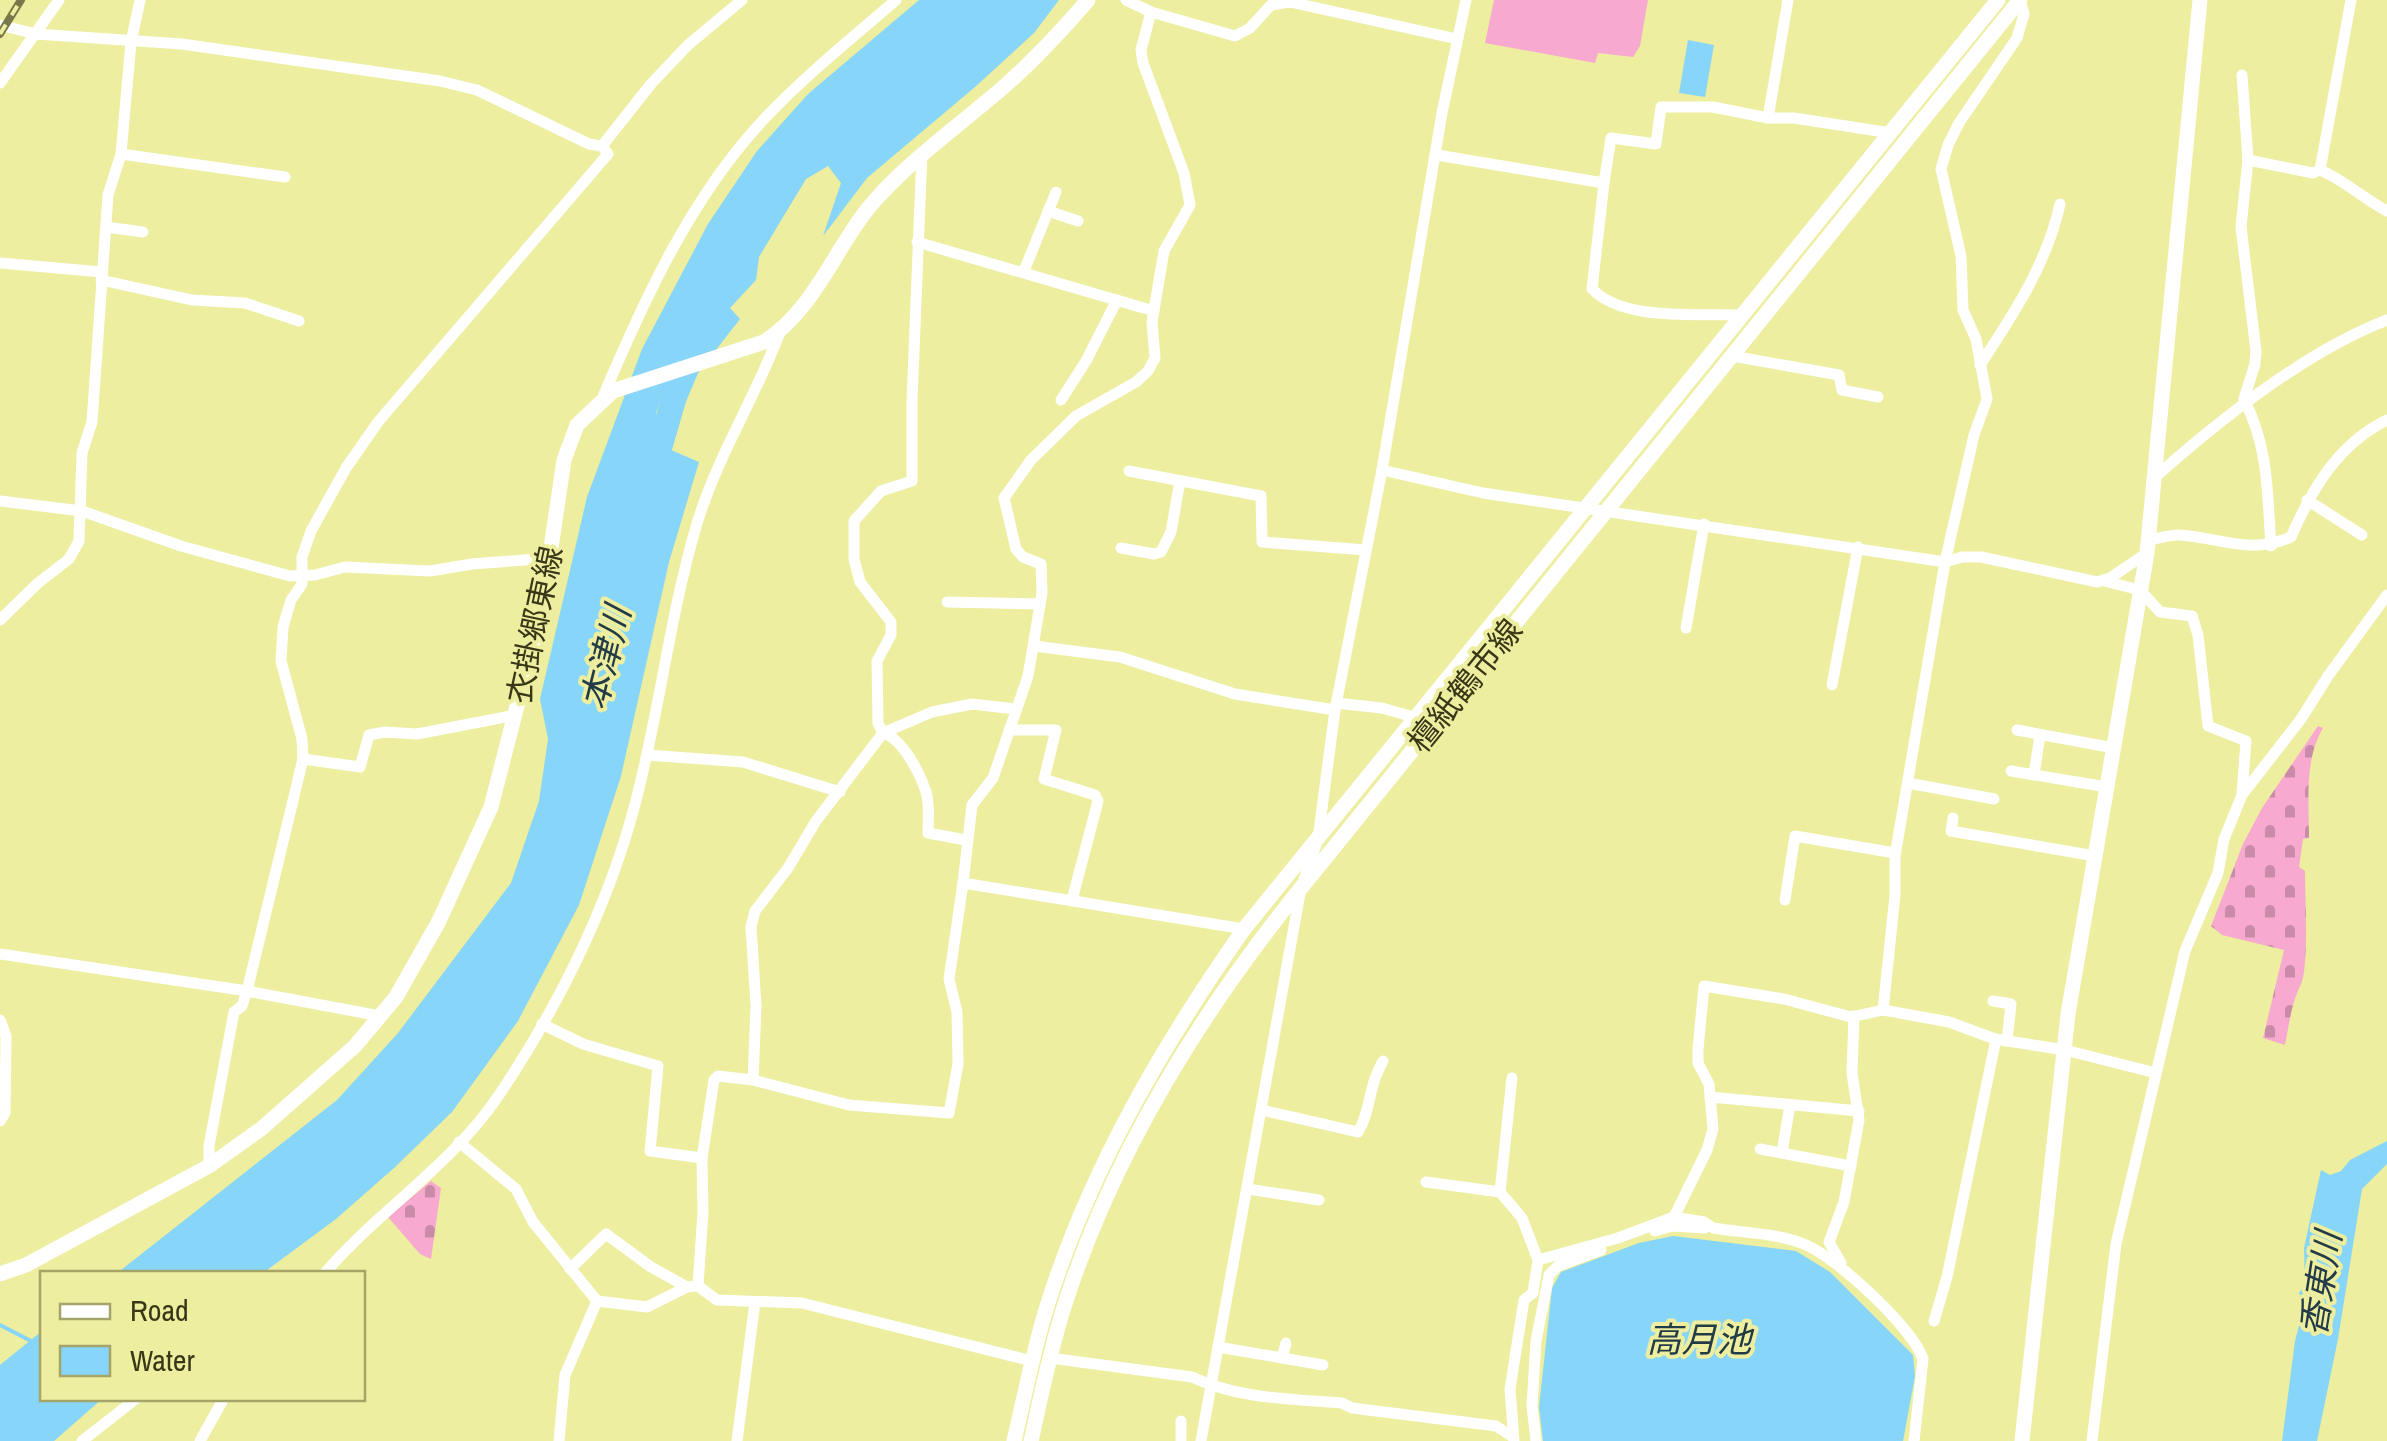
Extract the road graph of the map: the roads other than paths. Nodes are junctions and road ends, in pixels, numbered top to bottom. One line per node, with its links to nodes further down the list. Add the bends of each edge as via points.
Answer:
1 (59, 0): 16 (street)
2 (140, 0): 18 (street)
3 (742, 0): 23 (street, via 688,45)
4 (896, 0): 50 (street, via 765,118 726,166 689,219)
5 (1088, 0): 24 (main road, via 1008,83)
6 (1126, 0): 14 (street)
7 (1466, 0): 17 (street)
8 (1788, 0): 21 (street)
9 (1998, 0): 22 (main road, 檀紙鶴市線)
10 (2020, 0): 48 (main road, 檀紙鶴市線); 49 (street, via 2024,14 2017,38 1959,122 1941,169 1960,256 1963,310)
11 (2200, 0): 57 (main road)
12 (2352, 0): 28 (street)
13 (1316, 3): 14 (street, via 1271,5 1235,36); 17 (street)
14 (1151, 12): 43 (street, via 1143,64 1190,205 1164,251)
15 (0, 25): 16 (street)
16 (36, 34): 18 (street); 20 (street)
17 (1457, 39): 26 (street)
18 (131, 42): 23 (street, via 440,81 476,90); 25 (street)
19 (2242, 74): 27 (street)
20 (0, 83)
21 (1768, 118): 22 (street); 30 (street, via 1712,107 1660,107 1656,144 1611,138)
22 (1891, 133): 44 (main road, 檀紙鶴市線)
23 (602, 146): 73 (street, via 608,154 346,468 310,531)
24 (922, 153): 38 (street); 47 (main road, via 855,224 821,283)
25 (121, 154): 29 (street); 36 (street)
26 (1437, 155): 30 (street); 56 (street)
27 (2248, 160): 28 (street); 53 (street, via 2241,226 2256,351)
28 (2320, 170): 33 (street)
29 (285, 177)
30 (1604, 183): 44 (street, via 1592,289 1602,300 1676,317)
31 (1056, 192): 34 (street)
32 (2060, 204): 49 (street, via 2052,240)
33 (2387, 210)
34 (1048, 211): 35 (street); 40 (street)
35 (1078, 221)
36 (106, 228): 37 (street); 41 (street)
37 (144, 232)
38 (917, 242): 40 (street); 89 (street, via 912,481 881,490 854,521 860,582 892,622 877,661)
39 (0, 264): 41 (street)
40 (1024, 271): 42 (street)
41 (101, 276): 46 (street, via 192,300 245,303); 63 (street)
42 (1117, 300): 43 (street); 52 (street)
43 (1154, 311): 78 (street, via 1155,358 1148,372 1076,416 1004,498 1016,549 1042,564)
44 (1742, 315): 61 (main road, 檀紙鶴市線)
45 (2387, 320): 53 (street)
46 (299, 322)
47 (780, 332): 50 (main road); 92 (street, via 714,471 696,527)
48 (1732, 356): 51 (street, via 1838,375 1842,390); 62 (main road, 檀紙鶴市線)
49 (1980, 365): 72 (street, via 1987,399)
50 (607, 395): 71 (main road, 衣掛郷東線, via 577,425 564,460)
51 (1878, 397)
52 (1061, 400)
53 (2246, 402): 57 (street); 67 (street, via 2265,454)
54 (2387, 420): 59 (street, via 2356,439)
55 (1129, 470): 58 (street)
56 (1382, 470): 61 (street); 70 (street)
57 (2152, 480): 66 (main road)
58 (1180, 482): 69 (street, via 1161,552); 70 (street, via 1260,496 1262,542)
59 (2308, 500): 65 (street); 67 (street, via 2291,538)
60 (0, 501): 63 (street)
61 (1586, 507): 62 (street); 86 (main road, 檀紙鶴市線)
62 (1608, 510): 64 (street); 107 (main road, 檀紙鶴市線)
63 (82, 511): 73 (street, via 180,546); 79 (street, via 70,559)
64 (1704, 524): 68 (street); 80 (street)
65 (2362, 536)
66 (2148, 546): 67 (street, via 2175,534); 74 (street); 75 (main road)
67 (2271, 546)
68 (1858, 547): 72 (street); 82 (street)
69 (1121, 548)
70 (1366, 550): 83 (street)
71 (551, 558): 73 (street, via 430,572 345,567); 85 (main road, 衣掛郷東線)
72 (1944, 562): 74 (street, via 1982,557); 96 (street)
73 (304, 576): 93 (street, via 291,600 281,661)
74 (2104, 581): 75 (street)
75 (2140, 590): 91 (main road); 99 (street, via 2160,612 2192,616 2208,726 2246,742)
76 (2387, 595): 99 (street)
77 (946, 602): 78 (street)
78 (1040, 604): 81 (street)
79 (0, 620)
80 (1686, 628)
81 (1034, 646): 83 (street, via 1120,657 1235,694); 84 (street)
82 (1832, 686)
83 (1336, 707): 86 (street, via 1382,708); 103 (street)
84 (1014, 709): 87 (street); 89 (street, via 972,704)
85 (516, 715): 93 (street, via 417,734 369,735 360,767); 115 (main road, 衣掛郷東線, via 473,851)
86 (1417, 718): 103 (main road, 檀紙鶴市線)
87 (1010, 730): 102 (street, via 993,778 972,806); 108 (street, via 1056,730 1044,778 1098,801)
88 (2017, 730): 90 (street)
89 (882, 733): 98 (street); 102 (street, via 900,746 926,789 928,833)
90 (2040, 734): 91 (street); 95 (street)
91 (2114, 748): 97 (main road)
92 (647, 756): 98 (street, via 743,762); 118 (street, via 606,894)
93 (303, 758): 112 (street)
94 (2011, 770): 95 (street)
95 (2034, 774): 97 (street)
96 (1908, 783): 100 (street); 104 (street)
97 (2107, 787): 105 (main road)
98 (840, 792): 124 (street, via 755,911)
99 (2242, 796): 122 (street, via 2186,952)
100 (1994, 799)
101 (1953, 818): 105 (street, via 1951,831)
102 (966, 840): 106 (street)
103 (1318, 840): 107 (street); 110 (main road, 檀紙鶴市線)
104 (1896, 853): 109 (street, via 1795,836); 114 (street)
105 (2095, 856): 120 (main road)
106 (963, 883): 108 (street); 124 (street, via 950,980 958,1064 949,1113 849,1105)
107 (1301, 888): 127 (street); 154 (main road, 檀紙鶴市線, via 1214,1002 1134,1140 1065,1304)
108 (1072, 900): 110 (street)
109 (1785, 900)
110 (1244, 929): 156 (main road, 檀紙鶴市線, via 1160,1056 1118,1136 1075,1229)
111 (0, 954): 112 (street)
112 (247, 991): 115 (street); 134 (street, via 234,1012)
113 (1993, 1001): 119 (street, via 2011,1004)
114 (1883, 1010): 116 (street); 119 (street)
115 (380, 1016): 134 (main road, 衣掛郷東線, via 261,1129)
116 (1854, 1016): 125 (street, via 1704,986 1698,1048); 128 (street)
117 (0, 1020): 129 (street, via 6,1036)
118 (542, 1024): 130 (street, via 488,1112); 133 (street, via 658,1066 650,1150)
119 (2001, 1040): 120 (street); 151 (street)
120 (2064, 1050): 122 (street); 173 (main road)
121 (1384, 1061): 127 (street, via 1372,1079 1358,1132)
122 (2156, 1074): 174 (street, via 2116,1244)
123 (1512, 1078): 138 (street)
124 (753, 1080): 133 (street, via 714,1080)
125 (1710, 1096): 126 (street); 140 (street, via 1707,1150)
126 (1790, 1105): 128 (street); 132 (street)
127 (1262, 1110): 137 (street)
128 (1858, 1111): 135 (street)
129 (0, 1121)
130 (459, 1142): 144 (street, via 516,1190); 145 (street)
131 (1760, 1149): 132 (street)
132 (1782, 1152): 135 (street)
133 (702, 1158): 148 (street, via 703,1212)
134 (209, 1166): 147 (main road, 衣掛郷東線)
135 (1850, 1166): 146 (street, via 1828,1242)
136 (1426, 1182): 138 (street)
137 (1248, 1189): 139 (street); 153 (street)
138 (1500, 1192): 143 (street, via 1522,1218)
139 (1319, 1200)
140 (1674, 1217): 141 (street); 142 (street)
141 (1714, 1228): 142 (street, via 1672,1226); 146 (street, via 1804,1244)
142 (1618, 1238): 143 (street); 171 (street, via 1549,1275 1536,1341)
143 (1538, 1260): 162 (street, via 1533,1292 1524,1300 1510,1389)
144 (570, 1269): 148 (street, via 606,1234); 149 (street)
145 (327, 1271)
146 (1846, 1273): 172 (street, via 1920,1348 1924,1369)
147 (0, 1274)
148 (692, 1287): 149 (street, via 647,1307); 150 (street, via 717,1300)
149 (597, 1301): 165 (street, via 565,1375)
150 (756, 1302): 156 (street, via 802,1304); 166 (street)
151 (1934, 1320)
152 (1286, 1343): 155 (street)
153 (1218, 1348): 155 (street); 158 (street)
154 (1050, 1358): 158 (street); 168 (main road, 檀紙鶴市線)
155 (1282, 1358): 157 (street)
156 (1032, 1362): 167 (main road, 檀紙鶴市線)
157 (1322, 1365)
158 (1211, 1386): 162 (street, via 1496,1426); 170 (street)
159 (133, 1401): 163 (street)
160 (222, 1401): 164 (street)
161 (1182, 1421): 169 (street)
162 (1514, 1439)
163 (82, 1441)
164 (200, 1441)
165 (559, 1441)
166 (737, 1441)
167 (1014, 1441)
168 (1031, 1441)
169 (1181, 1441)
170 (1200, 1441)
171 (1536, 1441)
172 (1914, 1441)
173 (2022, 1441)
174 (2092, 1441)

